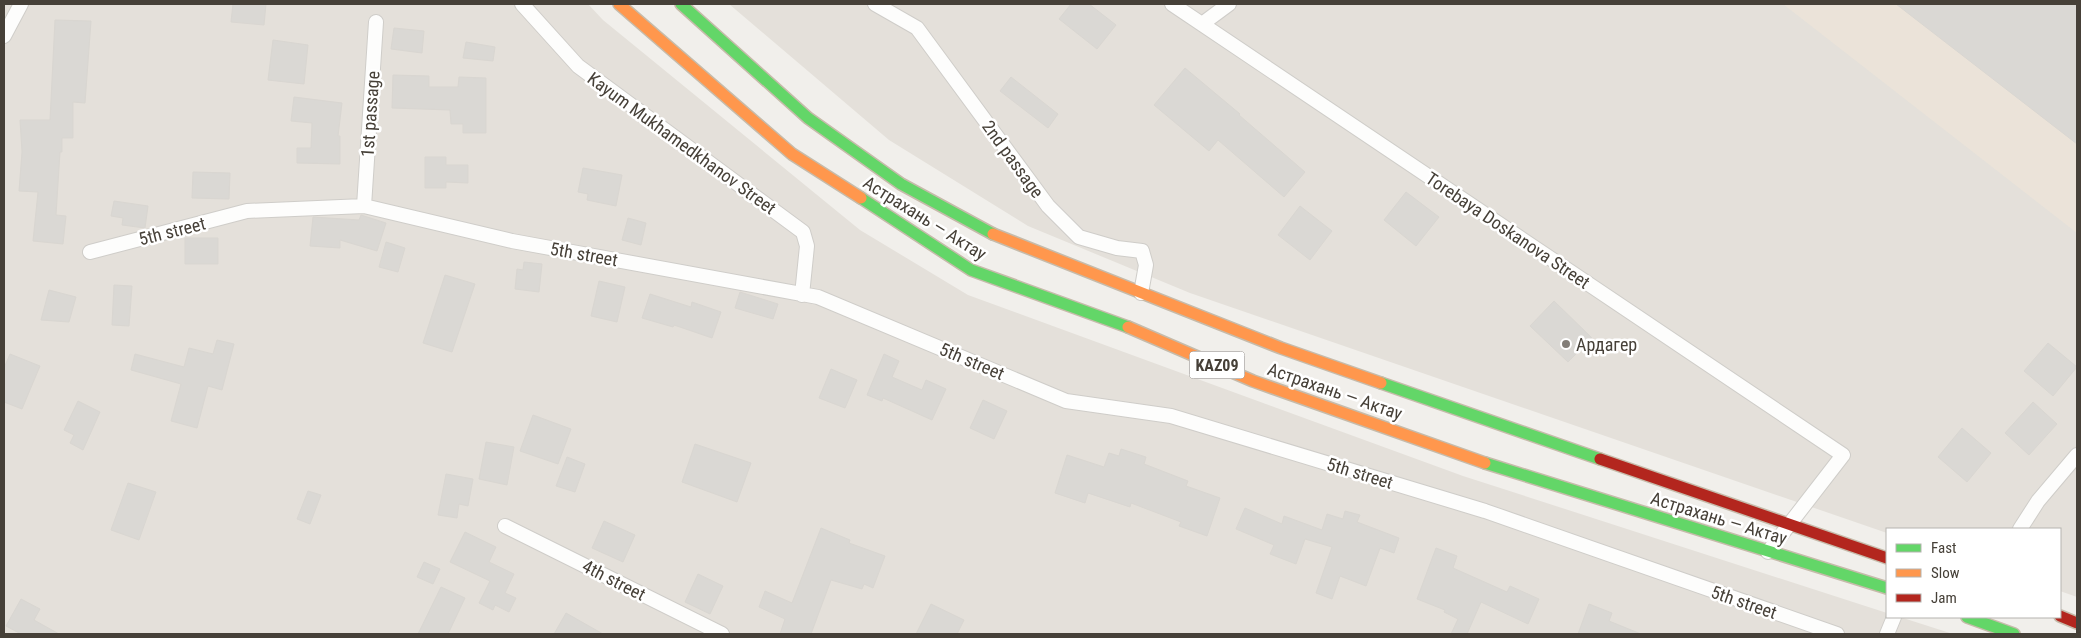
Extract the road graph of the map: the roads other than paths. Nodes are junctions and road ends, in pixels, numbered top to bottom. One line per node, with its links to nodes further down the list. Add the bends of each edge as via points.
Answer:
1 (21, 4): 10 (street)
2 (522, 4): 14 (street, Kayum Mukhamedkhanov Street, via 578,66 803,232 807,246)
3 (619, 4): 19 (highway, Астрахань — Актау / KAZ09, via 792,154 971,270 1141,332 1253,380 1430,443)
4 (681, 4): 13 (highway, Астрахань — Актау / KAZ09, via 808,118 900,184 999,237)
5 (875, 4): 13 (street, 2nd passage, via 916,28 1048,206 1079,236 1117,248 1142,251 1146,265)
6 (1172, 4): 9 (street, Torebaya Doskanova Street)
7 (1230, 4): 9 (street)
8 (376, 22): 11 (street, 1st passage)
9 (1202, 24): 16 (street, Torebaya Doskanova Street, via 1843,456)
10 (4, 36)
11 (364, 206): 12 (street, 5th street, via 247,211); 14 (street, 5th street, via 512,241)
12 (90, 252)
13 (1141, 293): 16 (highway, Астрахань — Актау / KAZ09, via 1290,352)
14 (802, 294): 27 (street, 5th street, via 818,297 1066,401 1171,416 1218,430 1485,511)
15 (2077, 455): 18 (street, via 2038,501)
16 (1788, 525): 19 (street); 20 (highway, Астрахань — Актау / KAZ09)
17 (505, 526): 26 (street, 4th street)
18 (2021, 528)
19 (1768, 552): 21 (highway, Астрахань — Актау / KAZ09)
20 (1886, 558)
21 (1886, 588)
22 (2061, 616): 25 (highway)
23 (1894, 618): 28 (street)
24 (1970, 618): 29 (highway)
25 (2077, 623)
26 (722, 634)
27 (1837, 634)
28 (1887, 634)
29 (2014, 634)

